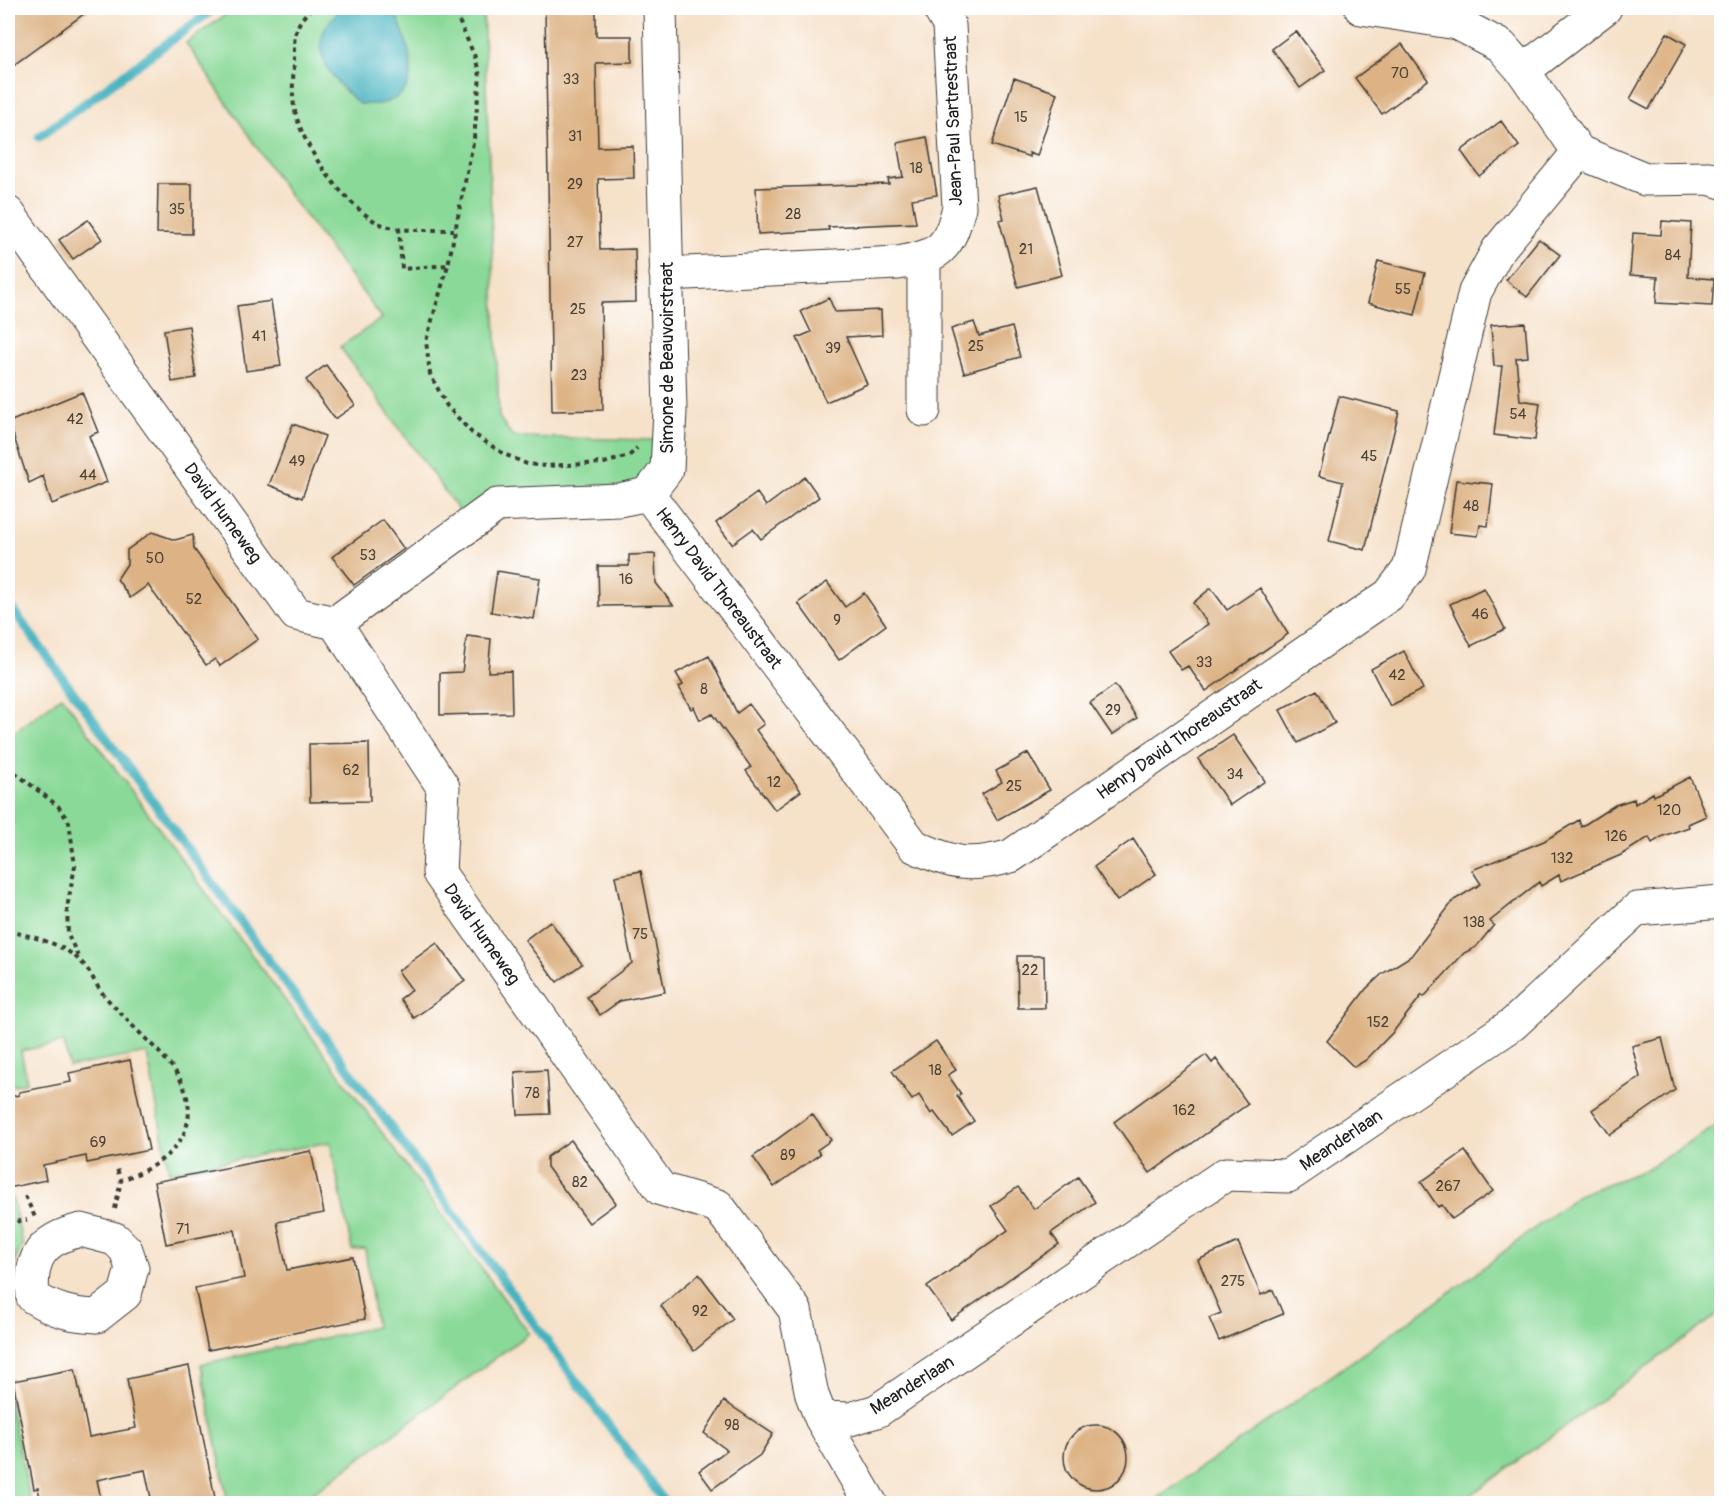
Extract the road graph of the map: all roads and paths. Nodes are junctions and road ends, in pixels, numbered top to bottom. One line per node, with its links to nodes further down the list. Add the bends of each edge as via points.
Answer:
1 (312, 8): 11 (path, via 300,19 294,36 294,106 306,140 330,179 353,203 375,222)
2 (448, 8): 12 (path, via 456,14 480,76 474,138)
3 (660, 8): 15 (street, Simone de Beauvoirstraat)
4 (939, 8): 13 (street, Jean-Paul Sartrestraat, via 949,25 958,207 953,233 943,249)
5 (1361, 8): 7 (street, via 1457,23 1501,45)
6 (1605, 8): 7 (street)
7 (1523, 71): 8 (street)
8 (1579, 152): 9 (street, via 1644,179 1709,178); 18 (street, Henry David Thoreaustraat, via 1498,250 1475,292 1409,568 1389,595 1011,856 984,864 947,861 914,846)
9 (1722, 182)
10 (8, 213): 19 (street, David Humeweg, via 296,614)
11 (399, 228): 12 (path); 14 (path, via 402,268)
12 (454, 230): 14 (path)
13 (924, 259): 15 (street, Jean-Paul Sartrestraat); 16 (street)
14 (448, 265): 17 (path, via 426,341 430,374 447,406 472,433 504,454 527,464 546,466 604,463 629,456 646,436)
15 (666, 274): 17 (street, Simone de Beauvoirstraat)
16 (924, 410)
17 (669, 428): 18 (street, Simone de Beauvoirstraat, via 667,469)
18 (648, 494): 19 (street, via 619,500 497,505)
19 (335, 623): 30 (street, David Humeweg, via 443,787 439,873 661,1189 718,1206 795,1310 812,1395)
20 (8, 767): 23 (path, via 49,799 69,822 75,866 67,908 68,934)
21 (1722, 902): 30 (street, Meanderlaan, via 1636,909 1513,1024 1288,1176 1226,1174 877,1411 850,1419)
22 (8, 931): 23 (path, via 39,938)
23 (79, 959): 25 (path, via 102,992 179,1077 187,1097 188,1124 179,1142 166,1158 145,1172)
24 (117, 1169): 25 (path)
25 (121, 1180): 28 (path)
26 (36, 1219): 27 (path)
27 (8, 1223)
28 (107, 1235): 29 (street, via 81,1230 63,1234 43,1246); 29 (street, via 126,1250 132,1268 125,1294 97,1316 72,1315)
29 (20, 1300)
30 (821, 1418): 31 (street, David Humeweg)
31 (871, 1503)

